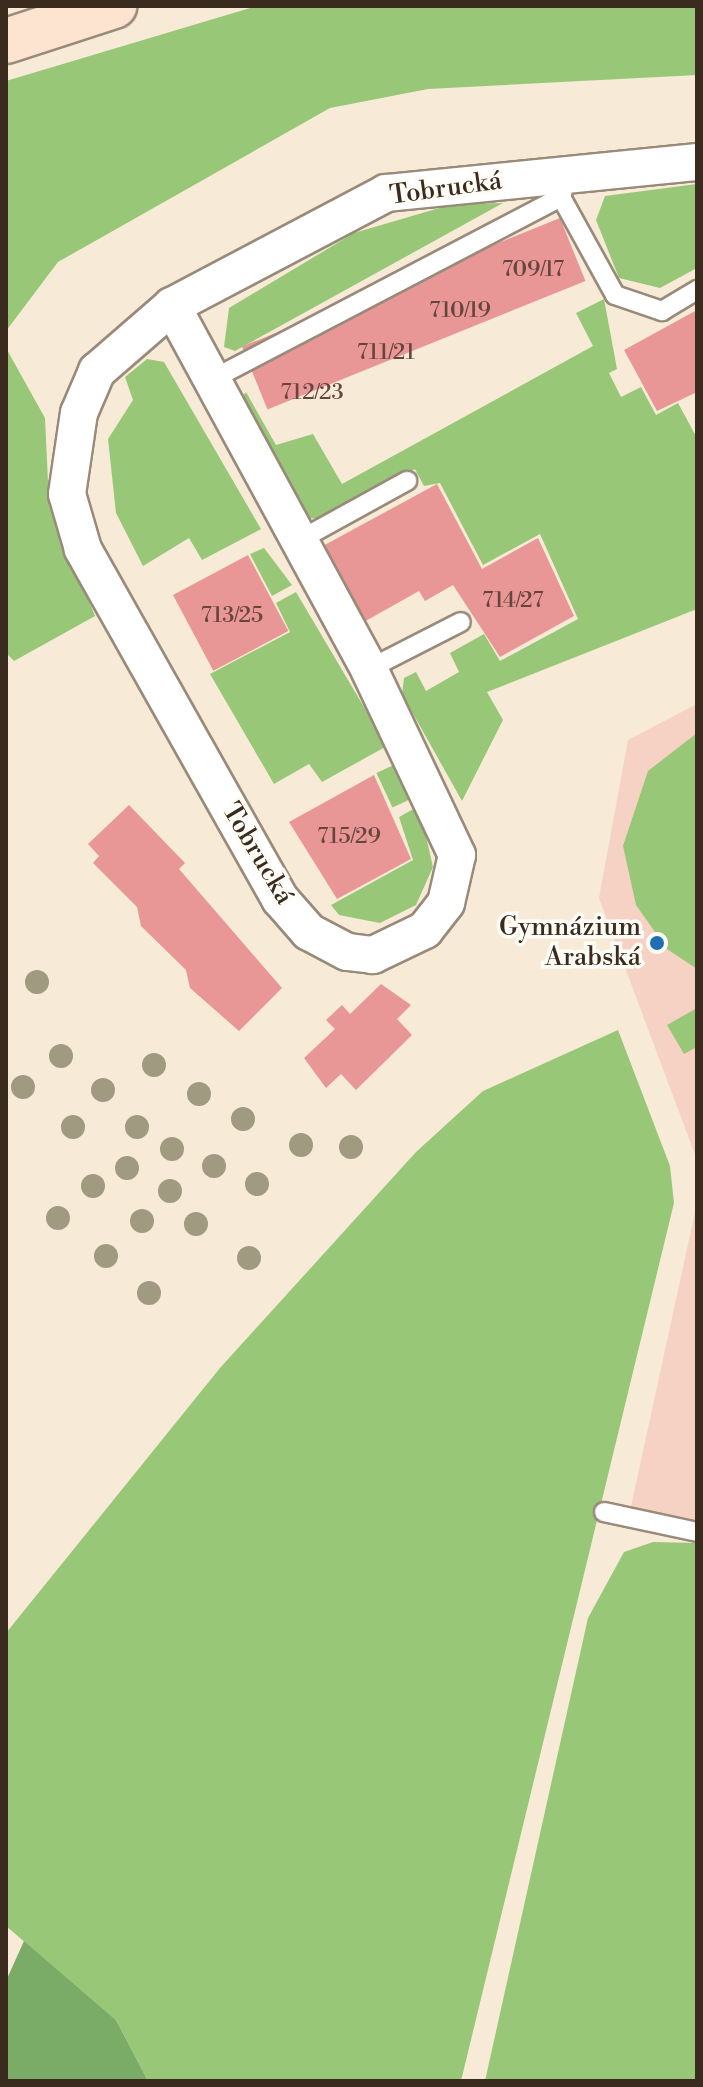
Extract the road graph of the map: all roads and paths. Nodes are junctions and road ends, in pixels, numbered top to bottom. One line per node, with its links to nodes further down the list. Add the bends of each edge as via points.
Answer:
1 (114, 6): 2 (main road)
2 (6, 41)
3 (697, 162): 4 (street, Tobrucká)
4 (564, 185): 5 (lane, via 615,295 662,311); 6 (street, Tobrucká, via 386,193); 7 (lane)
5 (697, 290)
6 (172, 306): 7 (street, Tobrucká); 11 (street, Tobrucká, via 97,371 79,413 67,494 83,549 280,899 309,932 347,952 373,955 425,930 446,903 457,855)
7 (211, 380): 9 (street, Tobrucká)
8 (407, 481): 9 (lane)
9 (296, 542): 11 (street, Tobrucká)
10 (461, 622): 11 (lane)
11 (369, 669)
12 (604, 1512): 13 (lane)
13 (697, 1532)

